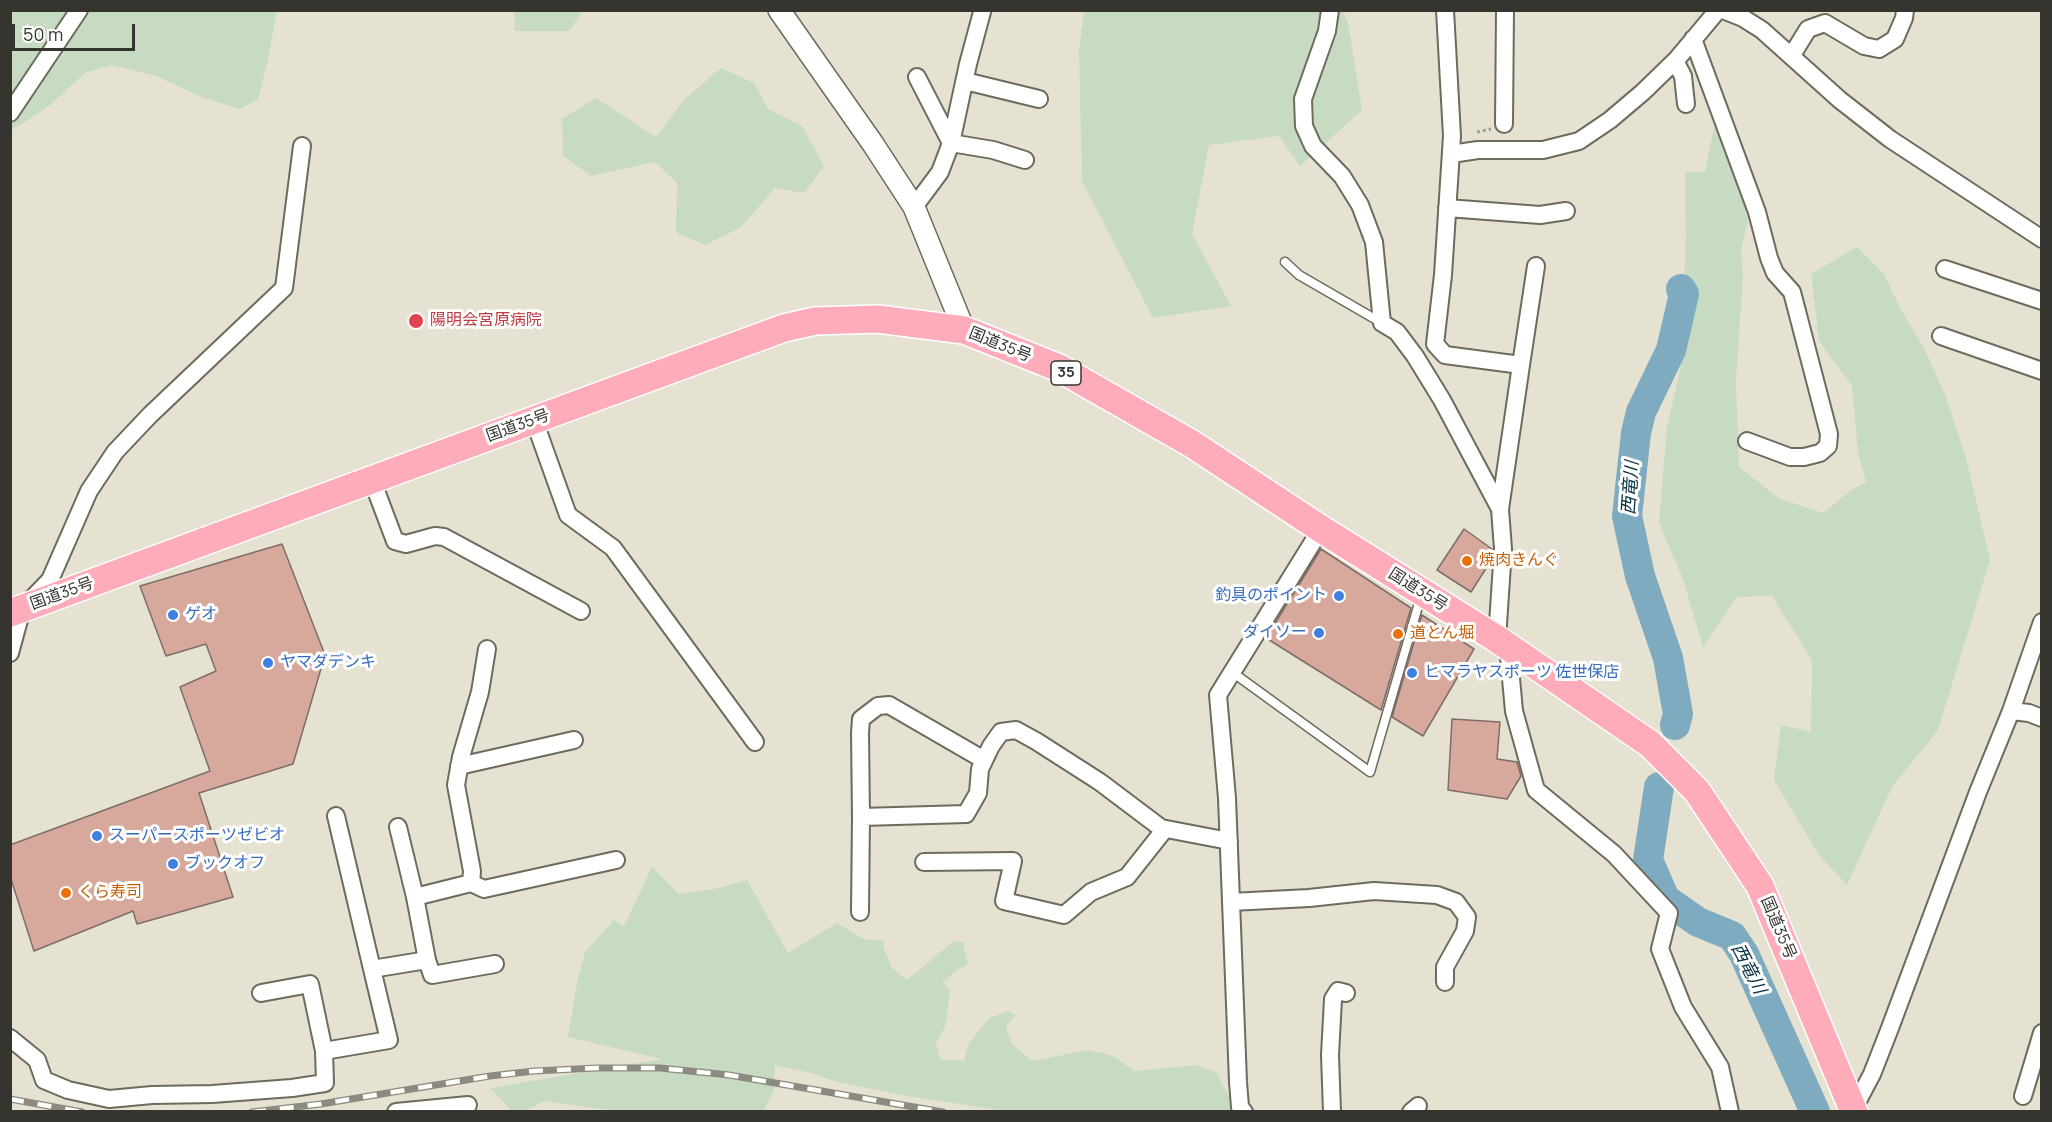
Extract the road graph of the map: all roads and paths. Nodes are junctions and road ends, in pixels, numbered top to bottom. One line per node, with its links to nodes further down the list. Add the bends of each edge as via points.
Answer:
1 (78, 10): 17 (street)
2 (779, 10): 24 (street)
3 (1330, 10): 32 (street, via 1327,31 1303,99 1304,126 1313,146 1342,176 1360,205 1374,242)
4 (1444, 10): 19 (street)
5 (1505, 10): 18 (street)
6 (1718, 10): 10 (street)
7 (1723, 10): 11 (street, via 1762,30)
8 (1905, 10): 11 (street, via 1895,39 1879,49 1863,46 1825,24 1808,29)
9 (982, 12): 14 (street)
10 (1693, 39): 12 (street); 38 (street, via 1758,212 1768,258 1792,292 1829,434 1828,446 1820,453 1804,457 1790,457)
11 (1792, 55): 27 (street, via 1890,140)
12 (1675, 62): 16 (street, via 1683,76); 22 (street, via 1610,120 1579,141 1543,150)
13 (917, 77): 20 (street)
14 (965, 81): 15 (street); 20 (street)
15 (1039, 99)
16 (1686, 104)
17 (10, 113)
18 (1504, 124): 19 (path, via 1487,131)
19 (1452, 135): 22 (street)
20 (951, 143): 23 (street); 24 (street, via 940,172)
21 (302, 146): 43 (street, via 284,288 115,452 89,491 50,580)
22 (1451, 154): 25 (street)
23 (1025, 160)
24 (914, 207): 33 (street)
25 (1447, 208): 26 (street, via 1540,215); 35 (street, via 1436,344 1445,355)
26 (1566, 211)
27 (2042, 239)
28 (1285, 262): 32 (lane, via 1299,275)
29 (1536, 266): 35 (street)
30 (1945, 269): 31 (street)
31 (2042, 301)
32 (1382, 323): 40 (street, via 1397,332 1415,356)
33 (964, 330): 37 (highway, 国道35号 / 35, via 878,319 815,321 784,328); 41 (highway, 国道35号 / 35, via 1059,368 1192,444)
34 (1941, 336): 36 (street)
35 (1521, 365): 40 (street)
36 (2042, 370)
37 (534, 420): 39 (highway, 国道35号 / 35); 53 (street, via 568,515 613,548)
38 (1747, 441)
39 (372, 480): 43 (highway, 国道35号 / 35); 44 (street, via 395,541 406,544 444,537)
40 (1500, 509): 46 (street)
41 (1321, 529): 42 (highway, 国道35号 / 35); 49 (street)
42 (1422, 592): 46 (highway, 国道35号 / 35); 49 (lane, via 1370,772)
43 (16, 611): 48 (street)
44 (581, 612)
45 (2042, 622): 50 (street)
46 (1502, 643): 78 (highway, 国道35号 / 35, via 1650,744 1697,791 1760,886); 82 (street, via 1514,711 1536,790 1614,854 1669,913 1660,949 1683,1007 1720,1068)
47 (487, 649): 55 (street, via 480,692)
48 (10, 653)
49 (1231, 672): 60 (street, via 1218,695)
50 (2011, 711): 51 (street); 78 (street, via 1887,1037)
51 (2042, 718)
52 (574, 740): 55 (street)
53 (755, 742)
54 (984, 760): 57 (street, via 978,793 966,814); 57 (street, via 888,705 878,706 861,719); 59 (street, via 1001,732 1016,730 1100,782)
55 (459, 766): 63 (street, via 456,785)
56 (336, 816): 69 (street)
57 (861, 817): 66 (street)
58 (398, 827): 64 (street)
59 (1165, 829): 60 (street); 62 (street, via 1127,877 1091,892 1064,915 1004,901 1012,861)
60 (1229, 841): 65 (street)
61 (616, 860): 63 (street, via 484,889)
62 (924, 862)
63 (471, 883): 64 (street)
64 (415, 897): 67 (street)
65 (1231, 903): 70 (street, via 1374,891 1437,895 1456,902 1467,917 1465,931 1445,967); 80 (street, via 1238,1082)
66 (860, 912)
67 (427, 960): 68 (street, via 432,975); 69 (street)
68 (495, 964)
69 (372, 969): 75 (street, via 389,1040)
70 (1445, 982)
71 (261, 993): 75 (street, via 310,984)
72 (1346, 993): 81 (street, via 1338,991 1333,999)
73 (2042, 1033): 76 (street)
74 (10, 1038): 75 (street, via 37,1060 44,1080 109,1099 325,1083)
75 (324, 1051)
76 (2023, 1096)
77 (468, 1105): 79 (street)
78 (1854, 1111)
79 (396, 1112)
80 (1244, 1112)
81 (1332, 1112)
82 (1730, 1112)

